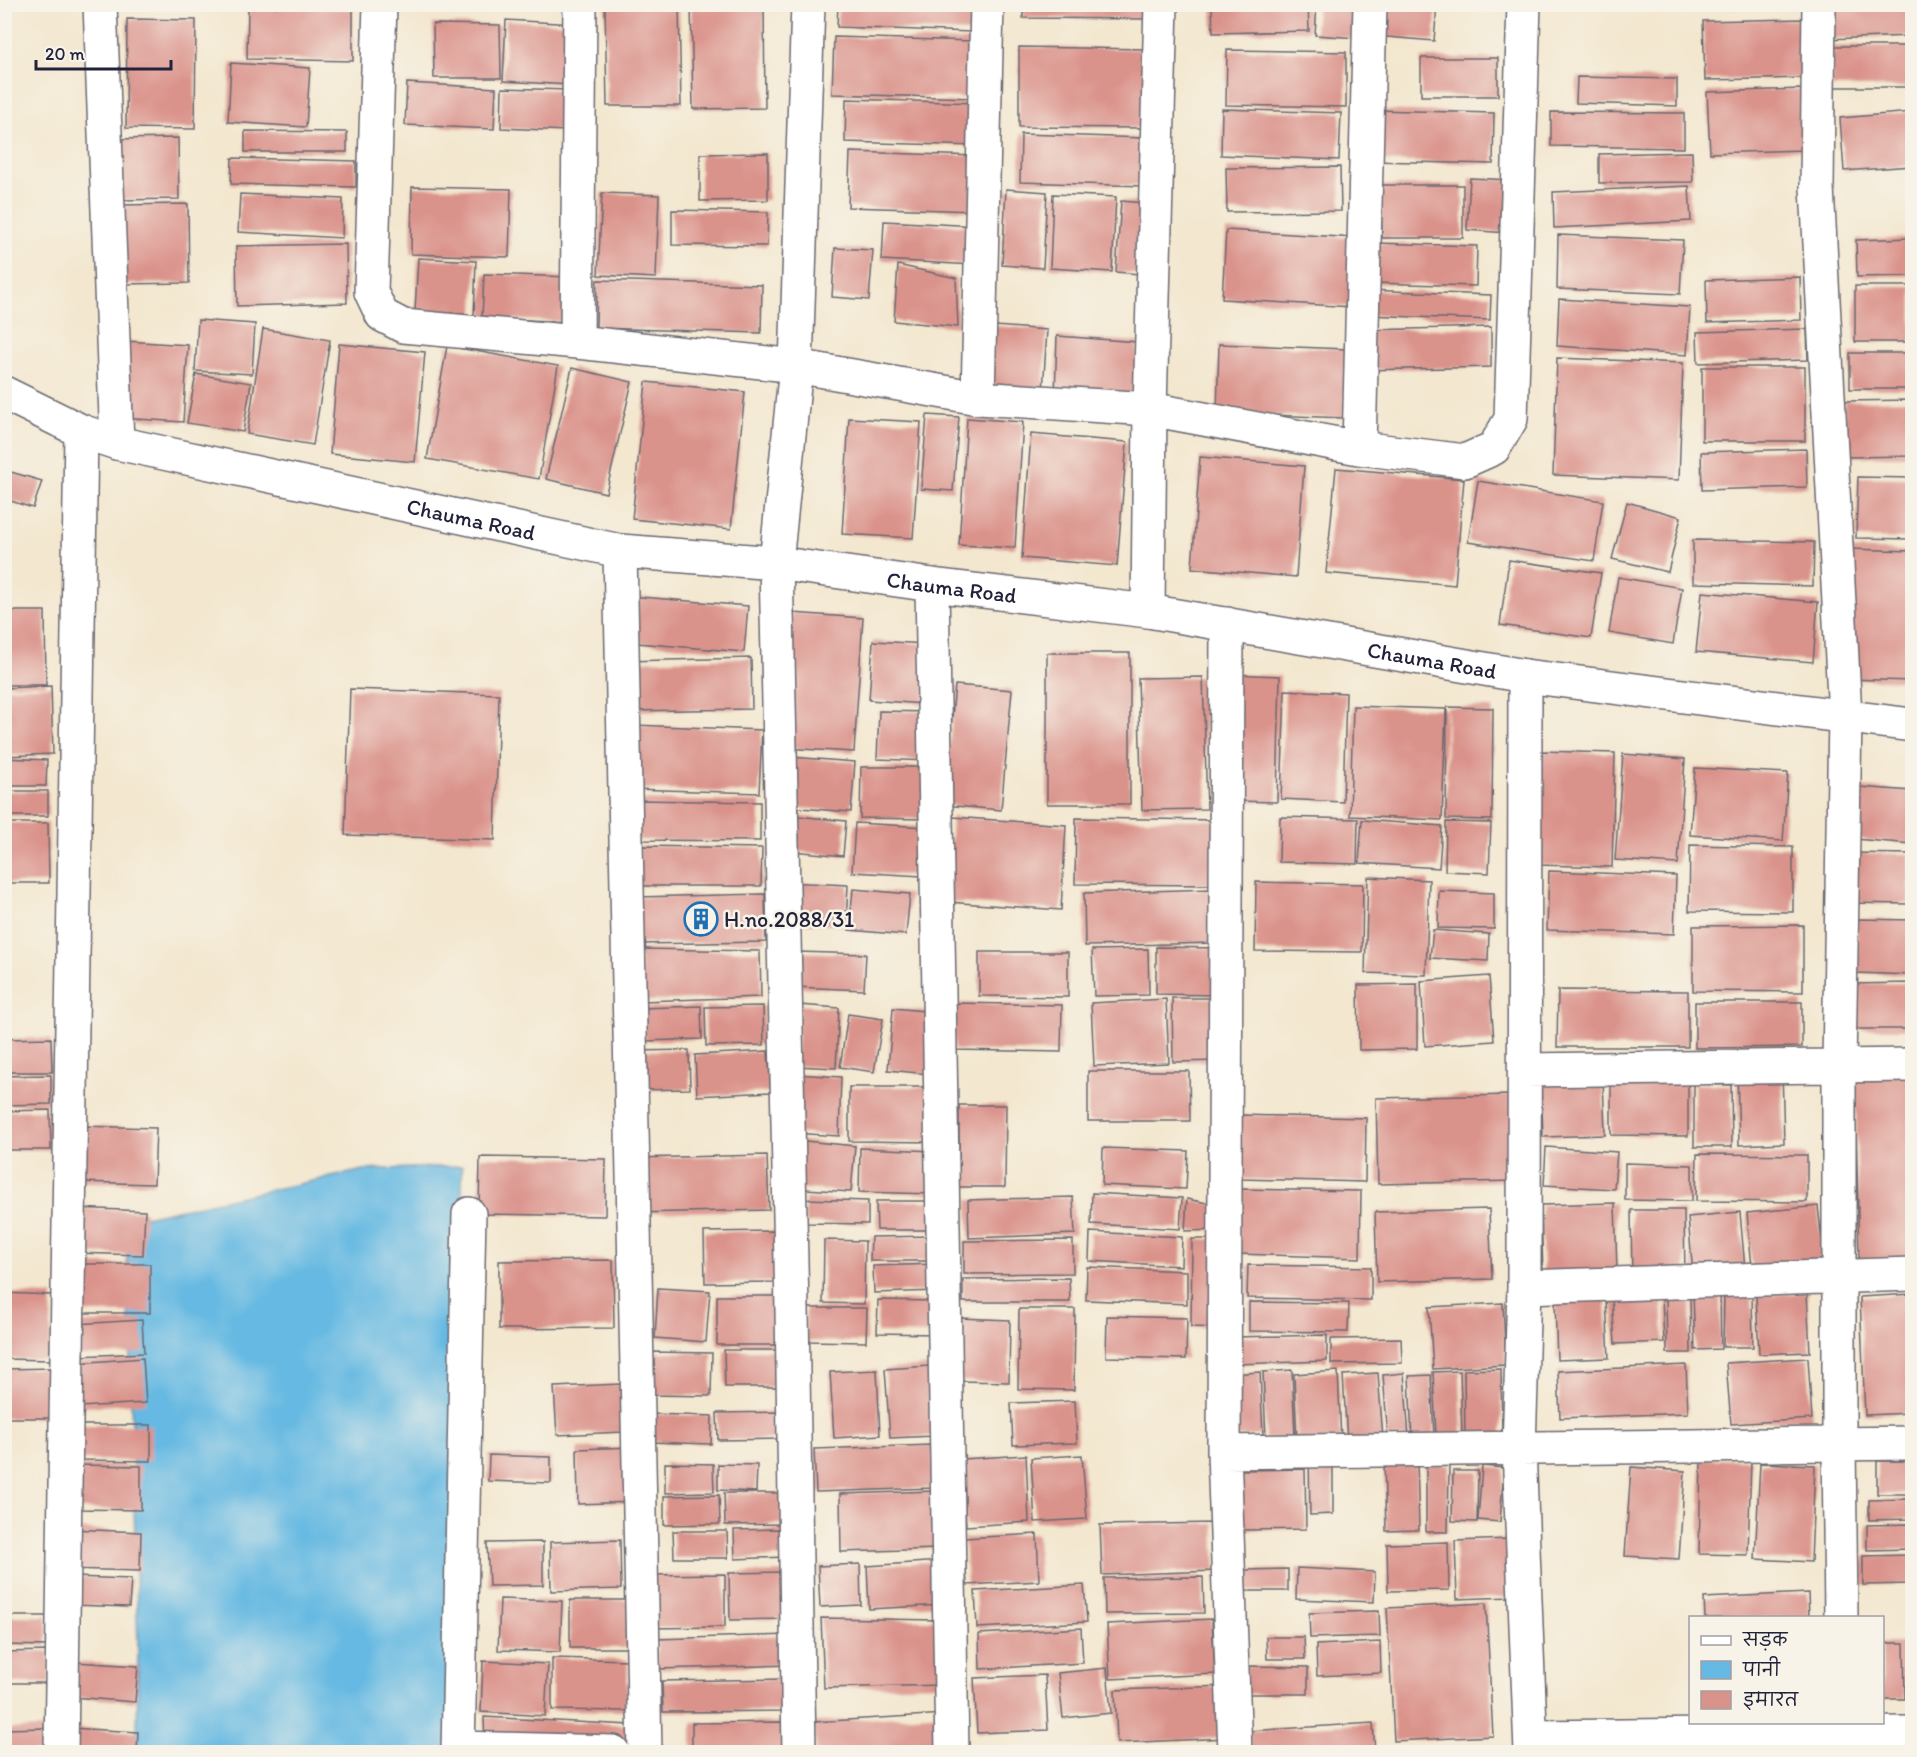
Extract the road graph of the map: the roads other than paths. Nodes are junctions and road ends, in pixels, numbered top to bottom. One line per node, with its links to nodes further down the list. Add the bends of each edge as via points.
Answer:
1 (100, 4): 16 (street)
2 (380, 4): 10 (street, via 371,292 382,315 403,326)
3 (580, 4): 10 (street)
4 (808, 4): 11 (street)
5 (987, 4): 13 (street)
6 (1161, 4): 14 (street)
7 (1370, 4): 17 (street)
8 (1524, 4): 17 (street, via 1511,419 1494,448 1465,461)
9 (1819, 4): 24 (street, via 1816,187)
10 (577, 342): 11 (street)
11 (796, 366): 13 (street); 19 (street)
12 (4, 393): 15 (street, Chauma Road)
13 (978, 398): 14 (street)
14 (1150, 409): 17 (street); 21 (street)
15 (81, 431): 16 (street, Chauma Road); 42 (street)
16 (117, 443): 18 (street, Chauma Road)
17 (1359, 448)
18 (620, 551): 19 (street, Chauma Road); 44 (street)
19 (776, 563): 20 (street, Chauma Road); 45 (street)
20 (932, 585): 21 (street, Chauma Road); 46 (street)
21 (1148, 611): 22 (street, Chauma Road)
22 (1227, 624): 23 (street, Chauma Road); 36 (street)
23 (1525, 676): 24 (street, Chauma Road); 28 (street)
24 (1845, 716): 25 (street, Chauma Road); 26 (street)
25 (1912, 725)
26 (1839, 1065): 27 (street); 28 (street); 31 (street)
27 (1912, 1065)
28 (1525, 1070): 32 (street)
29 (469, 1214): 41 (street)
30 (1912, 1274): 31 (street)
31 (1839, 1277): 32 (street); 34 (street)
32 (1524, 1287): 35 (street)
33 (1912, 1443): 34 (street)
34 (1839, 1444): 35 (street); 37 (street)
35 (1519, 1448): 36 (street); 40 (street)
36 (1224, 1452): 47 (street)
37 (1841, 1616)
38 (1912, 1733): 39 (street)
39 (1843, 1736): 40 (street)
40 (1531, 1745)
41 (458, 1750): 43 (street)
42 (61, 1752)
43 (614, 1752)
44 (645, 1752)
45 (799, 1752)
46 (952, 1752)
47 (1235, 1752)

